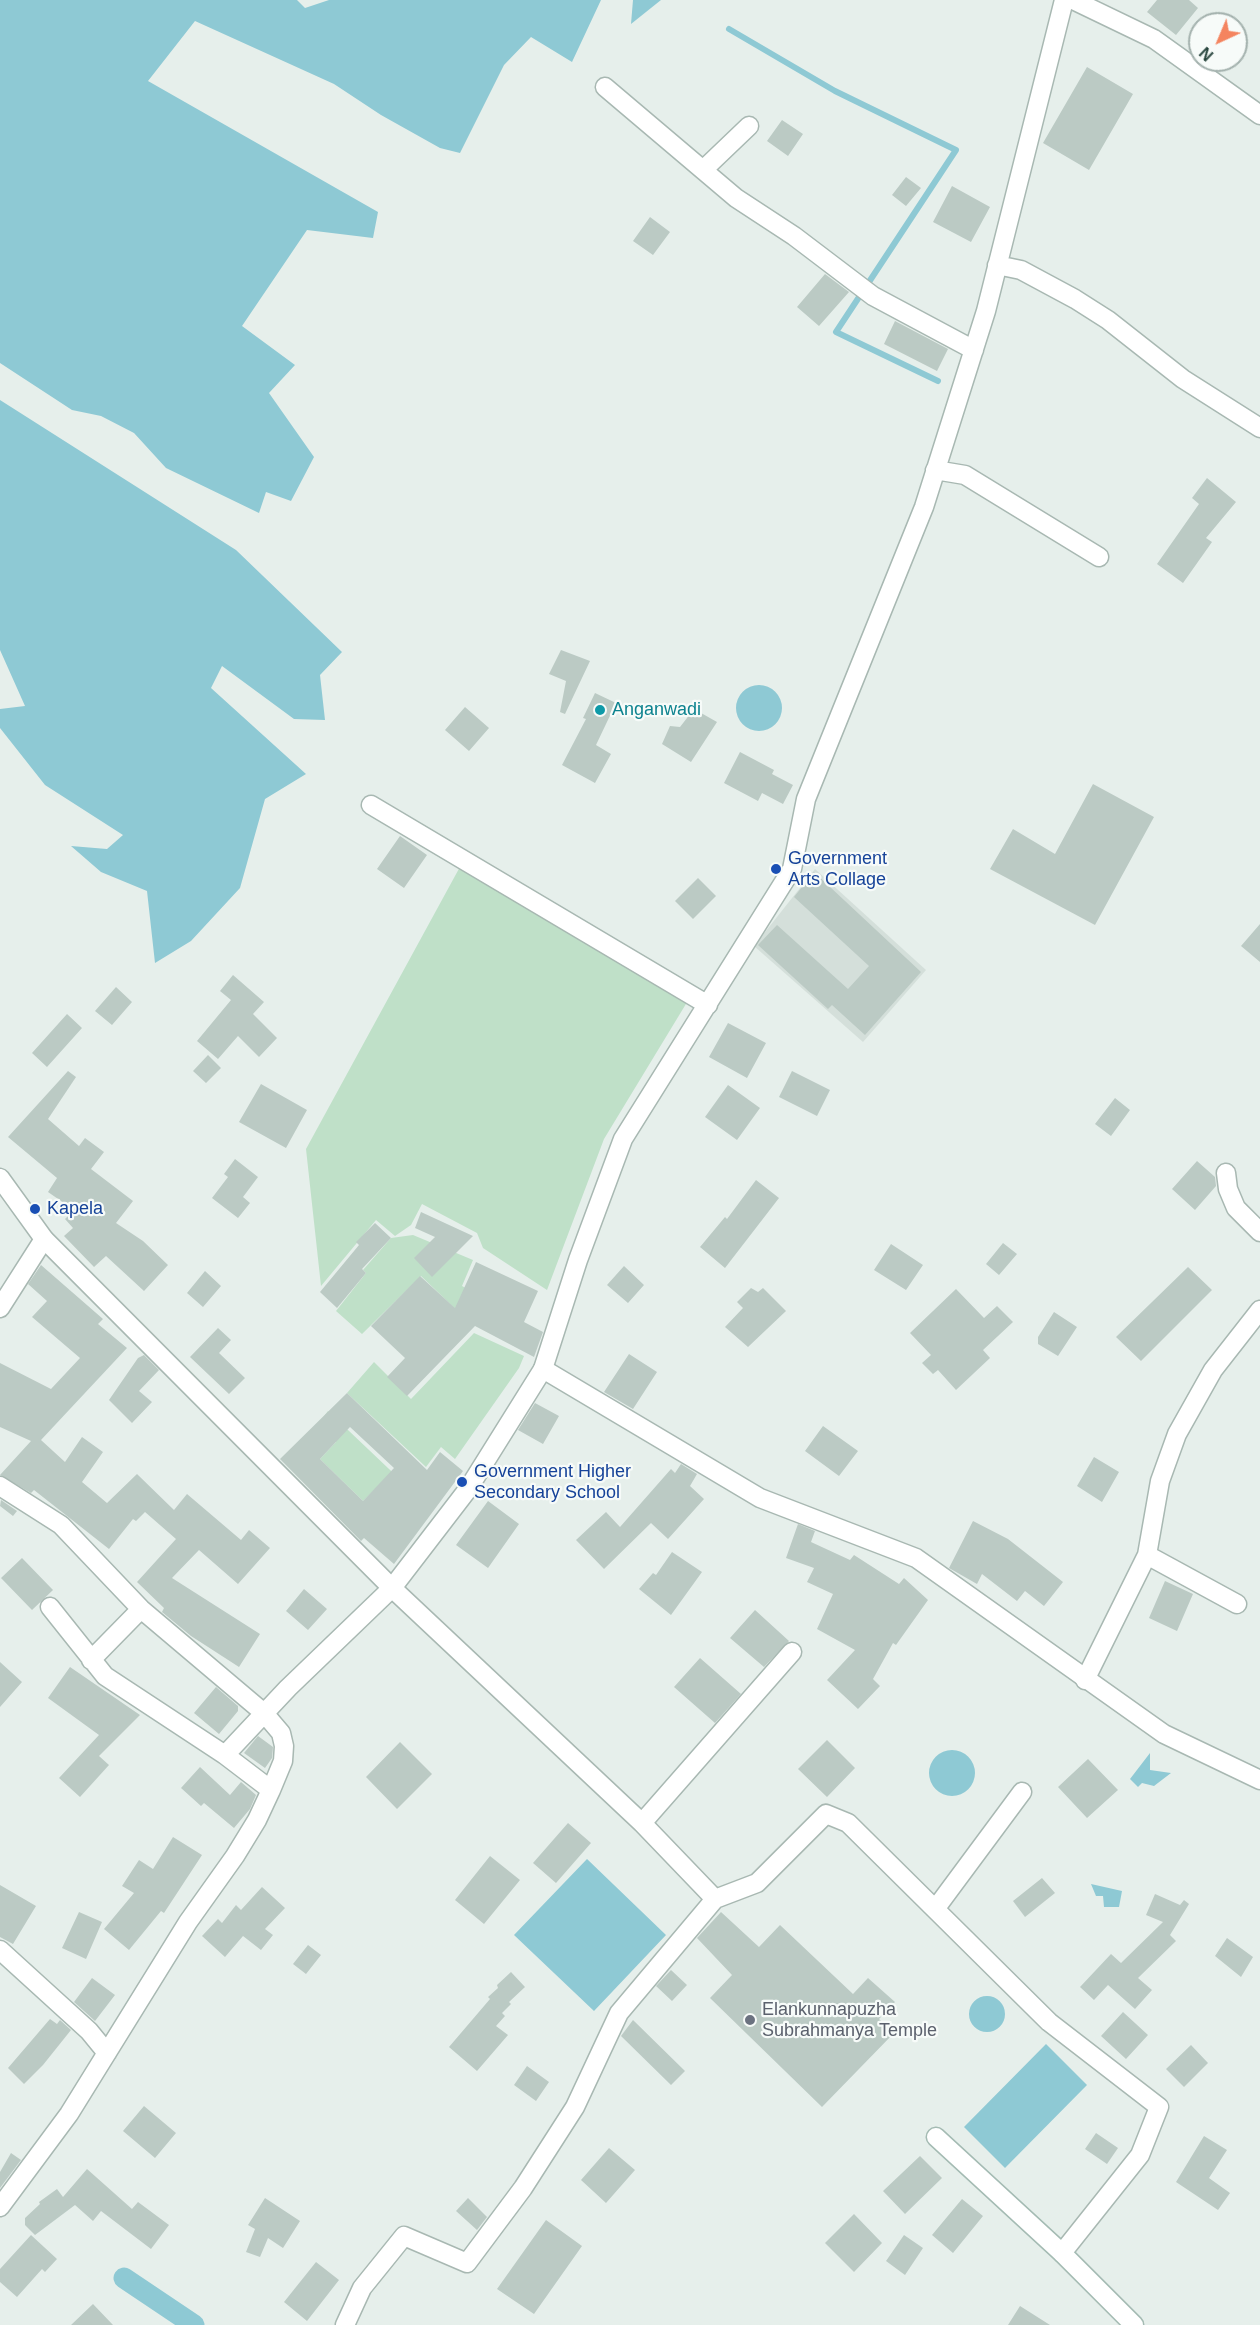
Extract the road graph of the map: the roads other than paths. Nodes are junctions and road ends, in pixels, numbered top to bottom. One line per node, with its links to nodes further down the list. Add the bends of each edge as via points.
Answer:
1 (1064, 0): 7 (street)
2 (1073, 0): 4 (street, via 1154,39)
3 (605, 87): 6 (street)
4 (1260, 115)
5 (749, 126): 6 (street)
6 (703, 170): 8 (street, via 878,299)
7 (997, 265): 8 (street); 9 (street, via 1021,270 1100,315 1183,379)
8 (974, 350): 10 (street)
9 (1260, 428)
10 (935, 470): 11 (street, via 965,475); 13 (street, via 920,518 806,799 792,868)
11 (1099, 557)
12 (371, 804): 13 (street)
13 (708, 1005): 20 (street, via 623,1139)
14 (1227, 1173): 16 (street, via 1228,1189 1236,1208)
15 (3, 1184): 17 (street)
16 (1260, 1232)
17 (44, 1239): 18 (street); 23 (street)
18 (0, 1308)
19 (1260, 1310): 22 (street, via 1213,1370 1177,1434 1160,1480)
20 (543, 1369): 23 (street, via 468,1489); 29 (street, via 760,1498 916,1558)
21 (0, 1486): 26 (street, via 61,1525)
22 (1147, 1555): 24 (street); 29 (street)
23 (392, 1588): 30 (street); 35 (street)
24 (1237, 1604)
25 (50, 1607): 28 (street)
26 (141, 1609): 28 (street); 30 (street)
27 (792, 1652): 35 (street)
28 (91, 1660): 31 (street, via 105,1676)
29 (1085, 1680): 32 (street, via 1164,1734)
30 (264, 1713): 31 (street); 33 (street, via 281,1733 284,1746 283,1761)
31 (225, 1755): 33 (street)
32 (1260, 1780)
33 (271, 1790): 39 (street, via 235,1856 188,1922)
34 (1022, 1792): 37 (street)
35 (642, 1823): 36 (street)
36 (715, 1899): 37 (street, via 757,1883 826,1814 848,1823); 43 (street, via 619,2013 575,2107 523,2188 466,2263 404,2236 362,2288)
37 (936, 1908): 42 (street, via 1049,2022 1159,2107 1140,2155)
38 (0, 1950): 39 (street, via 89,2031)
39 (106, 2053): 41 (street, via 69,2114)
40 (936, 2137): 42 (street)
41 (0, 2206)
42 (1062, 2253): 44 (street)
43 (345, 2325)
44 (1134, 2325)

